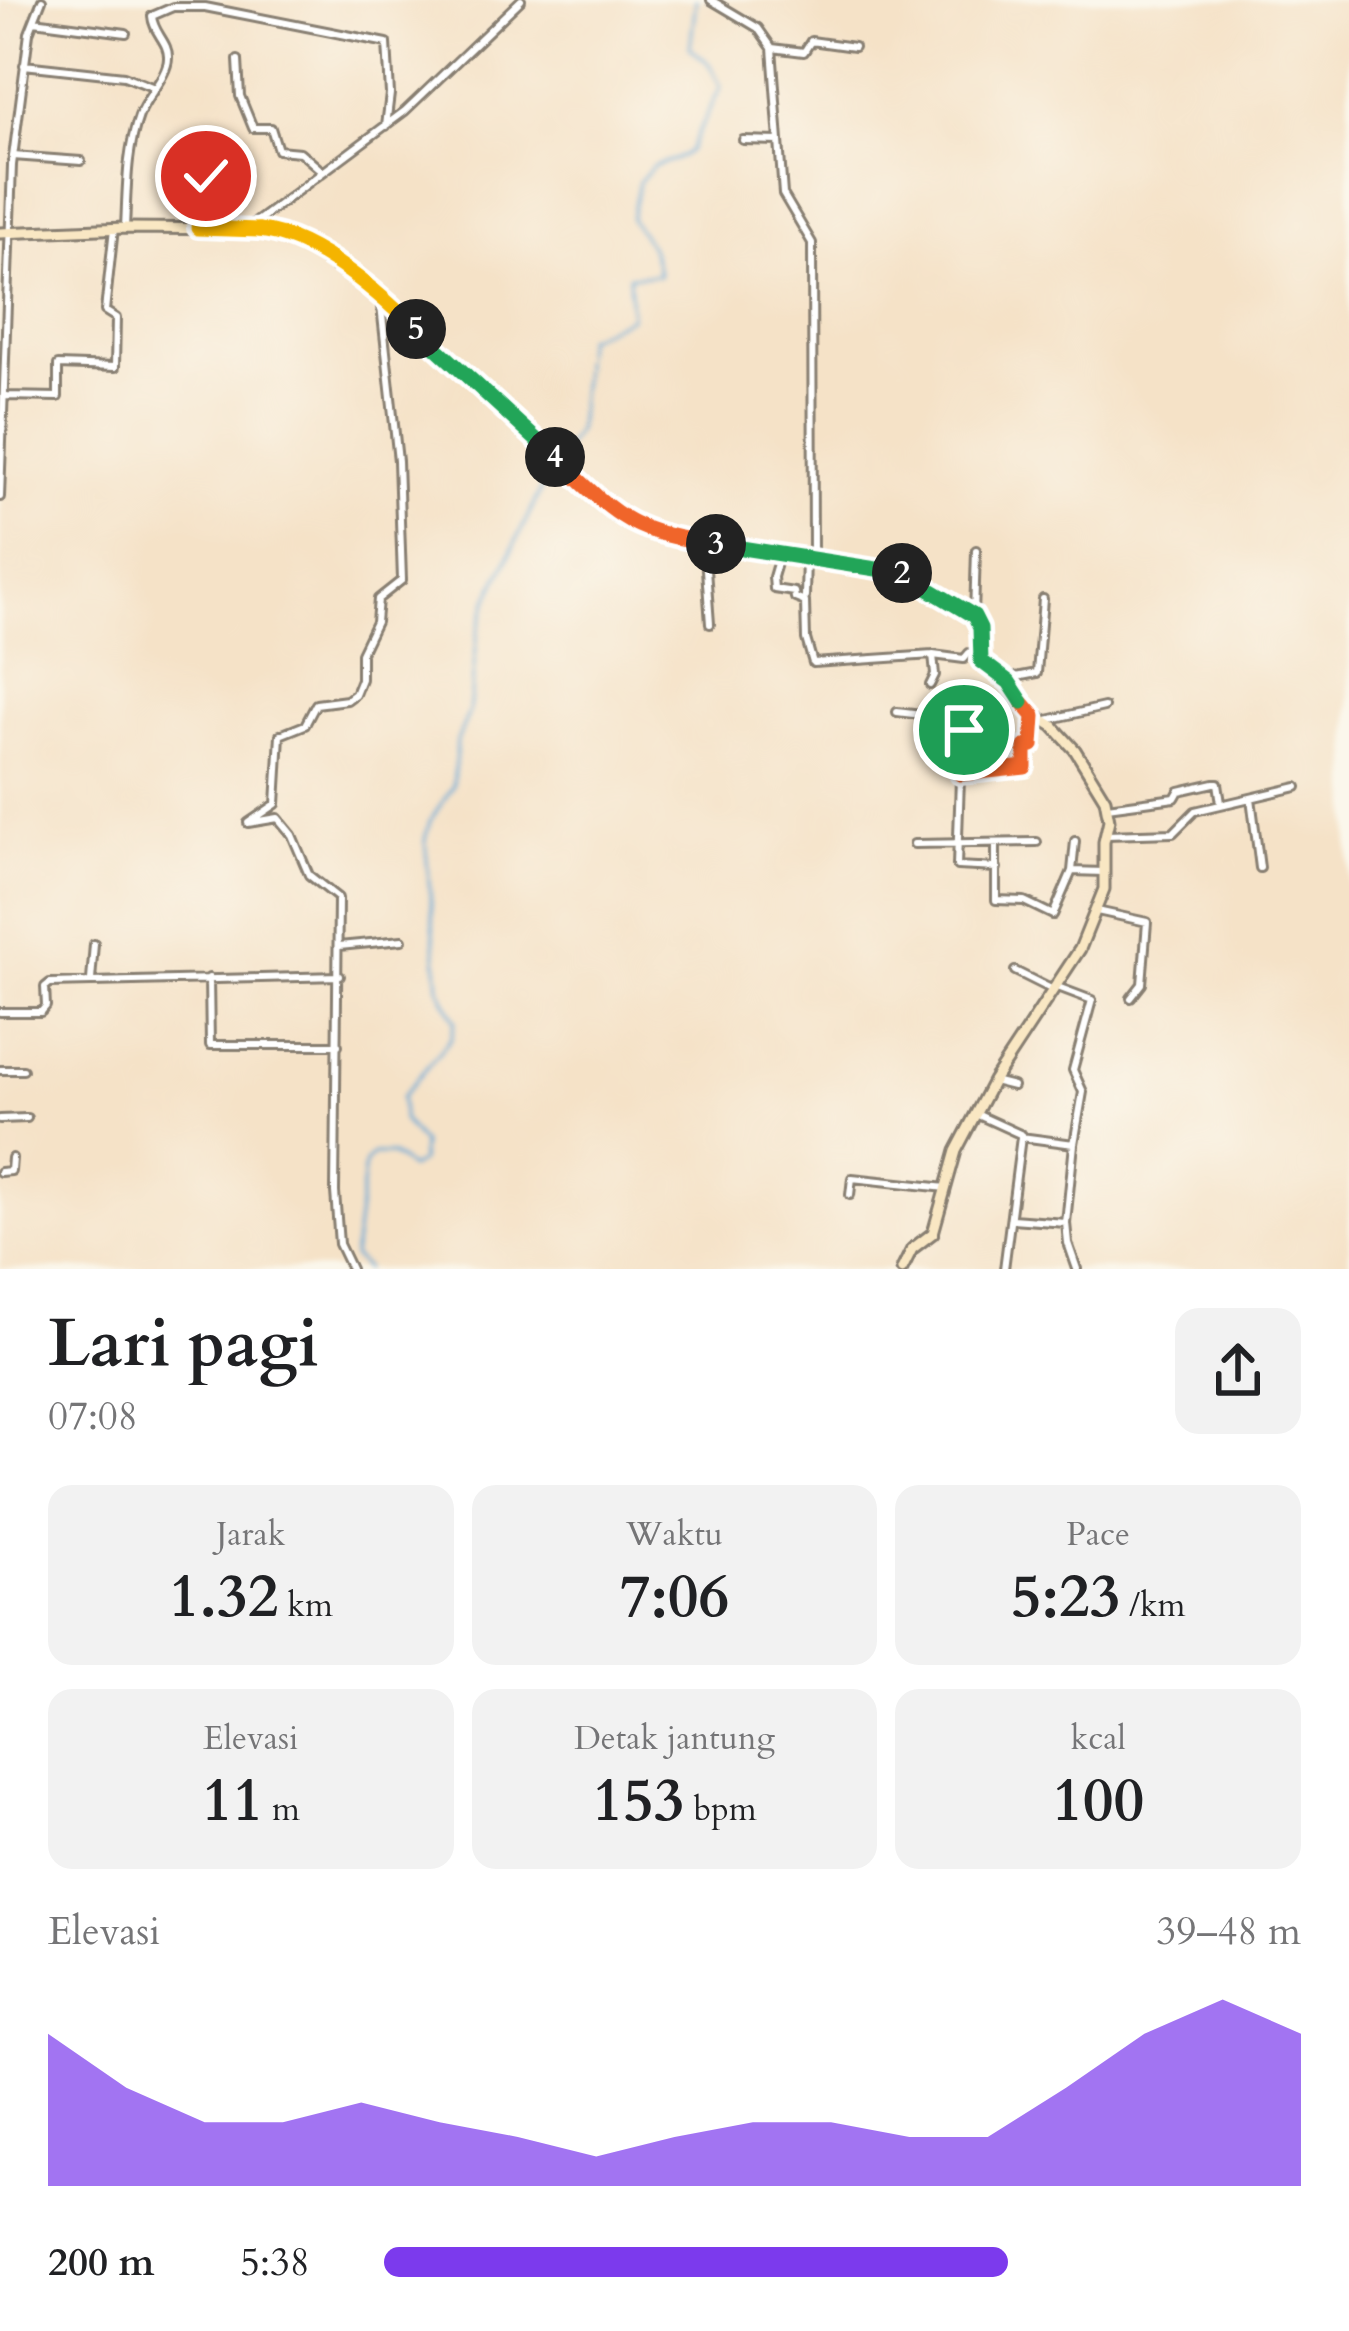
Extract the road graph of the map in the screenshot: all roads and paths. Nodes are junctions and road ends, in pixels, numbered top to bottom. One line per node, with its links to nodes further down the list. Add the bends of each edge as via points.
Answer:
1 (42, 0): 4 (street)
2 (521, 0): 11 (street)
3 (711, 0): 7 (street, via 756,26)
4 (34, 21): 5 (street); 9 (street)
5 (125, 33)
6 (854, 47): 7 (street, via 812,41 804,52)
7 (772, 48): 13 (street)
8 (238, 60): 16 (street, via 253,128 271,128 278,151 300,152)
9 (24, 65): 10 (street, via 124,76); 14 (street)
10 (152, 87): 11 (street, via 169,53 152,16 173,7 217,8 387,43); 18 (street, via 132,138)
11 (386, 126): 16 (street)
12 (743, 140): 13 (street)
13 (779, 141): 28 (street, via 783,194 812,243)
14 (13, 156): 15 (street); 21 (street)
15 (81, 161)
16 (322, 172): 20 (street)
17 (206, 176): 19 (street)
18 (120, 228): 19 (street); 21 (street); 23 (street, via 105,311 116,318 115,367 58,365 58,397)
19 (198, 228): 20 (street)
20 (248, 229): 22 (street, via 286,233)
21 (4, 233): 23 (street)
22 (379, 293): 25 (street, via 616,516); 60 (street, via 402,580 378,599 355,694 316,704 305,725 280,735 276,804 248,823 278,818 292,835 309,875 338,898)
23 (4, 396): 24 (street)
24 (0, 497)
25 (704, 542): 27 (street); 32 (street)
26 (976, 550): 31 (street)
27 (780, 553): 28 (street); 34 (street, via 774,589 805,602 813,663)
28 (809, 557): 29 (street); 31 (street, via 907,575)
29 (805, 597)
30 (1042, 599): 35 (street, via 1037,673)
31 (974, 616): 33 (street)
32 (710, 624)
33 (980, 653): 34 (street); 35 (street)
34 (933, 655): 36 (street)
35 (1006, 680): 39 (street)
36 (930, 685)
37 (1104, 707): 39 (street)
38 (897, 712): 41 (street)
39 (1039, 718): 42 (street, via 1025,767); 46 (street, via 1075,750)
40 (990, 722): 41 (street)
41 (964, 724): 42 (street)
42 (960, 774): 51 (street)
43 (1297, 787): 44 (street)
44 (1251, 798): 45 (street); 54 (street)
45 (1221, 803): 46 (street, via 1214,783); 47 (street, via 1195,811 1173,833)
46 (1107, 807): 47 (street)
47 (1106, 835): 56 (street)
48 (1037, 842): 52 (street)
49 (1075, 842): 55 (street)
50 (914, 844): 51 (street)
51 (958, 844): 52 (street); 53 (street, via 958,866)
52 (996, 844): 53 (street)
53 (998, 868): 55 (street, via 996,900 1053,916)
54 (1260, 868)
55 (1072, 871): 56 (street)
56 (1106, 872): 57 (street)
57 (1097, 911): 65 (street); 66 (street, via 1147,922 1142,984)
58 (401, 940): 60 (street)
59 (94, 944): 64 (street)
60 (339, 946): 62 (street)
61 (1015, 971): 65 (street)
62 (340, 976): 63 (street); 68 (street)
63 (209, 978): 64 (street); 68 (street, via 210,1045)
64 (91, 980): 67 (street, via 47,984 41,1012)
65 (1053, 987): 71 (street); 77 (street, via 1092,1000 1073,1070 1083,1092)
66 (1131, 998)
67 (0, 1012)
68 (338, 1045): 84 (street, via 336,1215)
69 (0, 1070): 70 (street)
70 (23, 1070)
71 (993, 1081): 72 (street); 73 (street)
72 (1013, 1086)
73 (975, 1114): 76 (street); 80 (street)
74 (27, 1118): 75 (street)
75 (0, 1119)
76 (1022, 1135): 77 (street); 82 (street)
77 (1074, 1144): 83 (street)
78 (12, 1158): 79 (street, via 11,1171)
79 (0, 1172)
80 (942, 1187): 81 (street, via 852,1178); 85 (street, via 933,1233)
81 (850, 1195)
82 (1011, 1219): 83 (street); 86 (street)
83 (1066, 1223): 87 (street)
84 (351, 1269)
85 (902, 1269)
86 (1004, 1269)
87 (1077, 1269)

